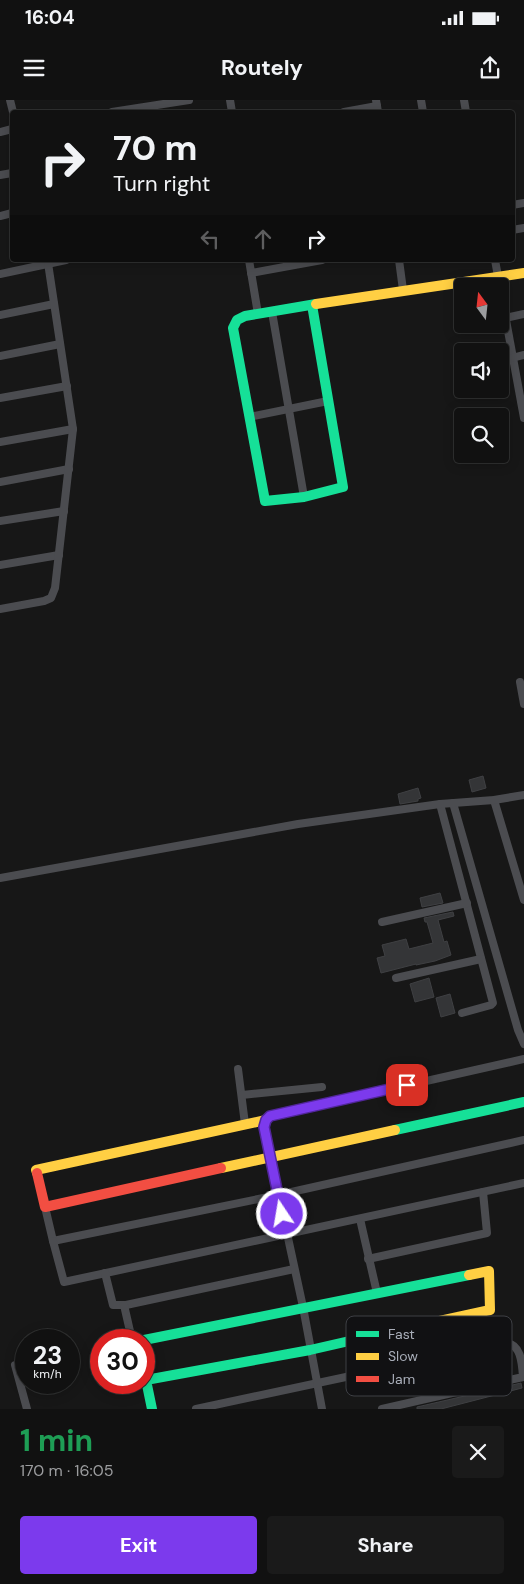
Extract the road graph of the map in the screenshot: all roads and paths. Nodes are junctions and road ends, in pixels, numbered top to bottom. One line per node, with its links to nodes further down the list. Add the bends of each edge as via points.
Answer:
1 (189, 100): 3 (street)
2 (377, 106): 4 (street)
3 (125, 110)
4 (355, 110)
5 (54, 262): 11 (street)
6 (249, 262): 12 (street)
7 (311, 262): 12 (street)
8 (399, 262): 18 (street)
9 (495, 262): 15 (street)
10 (39, 263): 11 (street); 14 (street)
11 (48, 263): 19 (street)
12 (251, 273): 22 (street)
13 (524, 273): 16 (street)
14 (0, 274)
15 (499, 278)
16 (503, 278)
17 (454, 284): 18 (street)
18 (403, 290): 20 (street)
19 (54, 304): 24 (street); 27 (street)
20 (312, 305): 21 (street); 35 (street)
21 (272, 312): 22 (street); 36 (street)
22 (258, 314): 37 (street, via 237,320 233,328)
23 (524, 314): 25 (street)
24 (0, 315)
25 (509, 317)
26 (507, 333): 30 (street)
27 (60, 344): 29 (street); 32 (street)
28 (524, 355): 30 (street)
29 (0, 356)
30 (513, 358): 31 (street); 33 (street)
31 (509, 359)
32 (67, 386): 34 (street); 39 (street)
33 (522, 397): 38 (street)
34 (0, 398)
35 (328, 402): 36 (street); 43 (street, via 343,487)
36 (288, 408): 37 (street); 43 (street)
37 (249, 417): 43 (street, via 265,501)
38 (524, 418)
39 (73, 429): 40 (street); 41 (street)
40 (0, 442)
41 (69, 469): 42 (street); 44 (street)
42 (0, 482)
43 (304, 497)
44 (64, 511): 45 (street); 46 (street)
45 (0, 522)
46 (59, 555): 47 (street); 48 (street, via 51,598)
47 (0, 565)
48 (0, 609)
49 (520, 682): 50 (street)
50 (524, 704)
51 (524, 795): 52 (street)
52 (494, 800): 53 (street); 56 (street)
53 (453, 803): 54 (street); 62 (street)
54 (440, 804): 55 (street, via 298,824); 57 (street)
55 (0, 878)
56 (524, 900)
57 (467, 903): 58 (street); 59 (street)
58 (382, 922)
59 (482, 959): 60 (street); 61 (street, via 492,1003)
60 (396, 978)
61 (462, 1013)
62 (524, 1044)
63 (524, 1059): 68 (street, via 270,1116)
64 (238, 1069): 66 (street)
65 (322, 1087): 66 (street)
66 (242, 1095): 69 (street)
67 (524, 1102): 71 (street)
68 (266, 1120): 69 (street); 71 (street, via 264,1127)
69 (245, 1124): 75 (street, via 36,1170)
70 (524, 1140): 74 (street)
71 (270, 1158): 74 (street); 75 (street)
72 (524, 1183): 73 (street)
73 (483, 1192): 76 (street); 79 (street, via 487,1233)
74 (278, 1195): 77 (street); 78 (street)
75 (44, 1207): 78 (street)
76 (360, 1219): 77 (street); 79 (street)
77 (286, 1234): 80 (street); 81 (street)
78 (54, 1241): 81 (street, via 64,1282)
79 (368, 1259): 82 (street)
80 (294, 1269): 83 (street); 84 (street)
81 (105, 1273): 83 (street, via 113,1305)
82 (377, 1293): 84 (street); 85 (street, via 489,1271 490,1310)
83 (124, 1305): 86 (street)
84 (303, 1307): 87 (street); 90 (street)
85 (463, 1316)
86 (129, 1329)
87 (155, 1338)
88 (346, 1342): 90 (street)
89 (512, 1343): 92 (street, via 517,1348 523,1376)
90 (310, 1350): 93 (street); 97 (street, via 146,1380)
91 (346, 1377): 93 (street)
92 (512, 1379)
93 (316, 1384): 98 (street); 99 (street)
94 (23, 1394): 96 (street)
95 (438, 1396): 100 (street)
96 (27, 1409)
97 (152, 1409)
98 (196, 1409)
99 (322, 1409)
100 (382, 1409)

